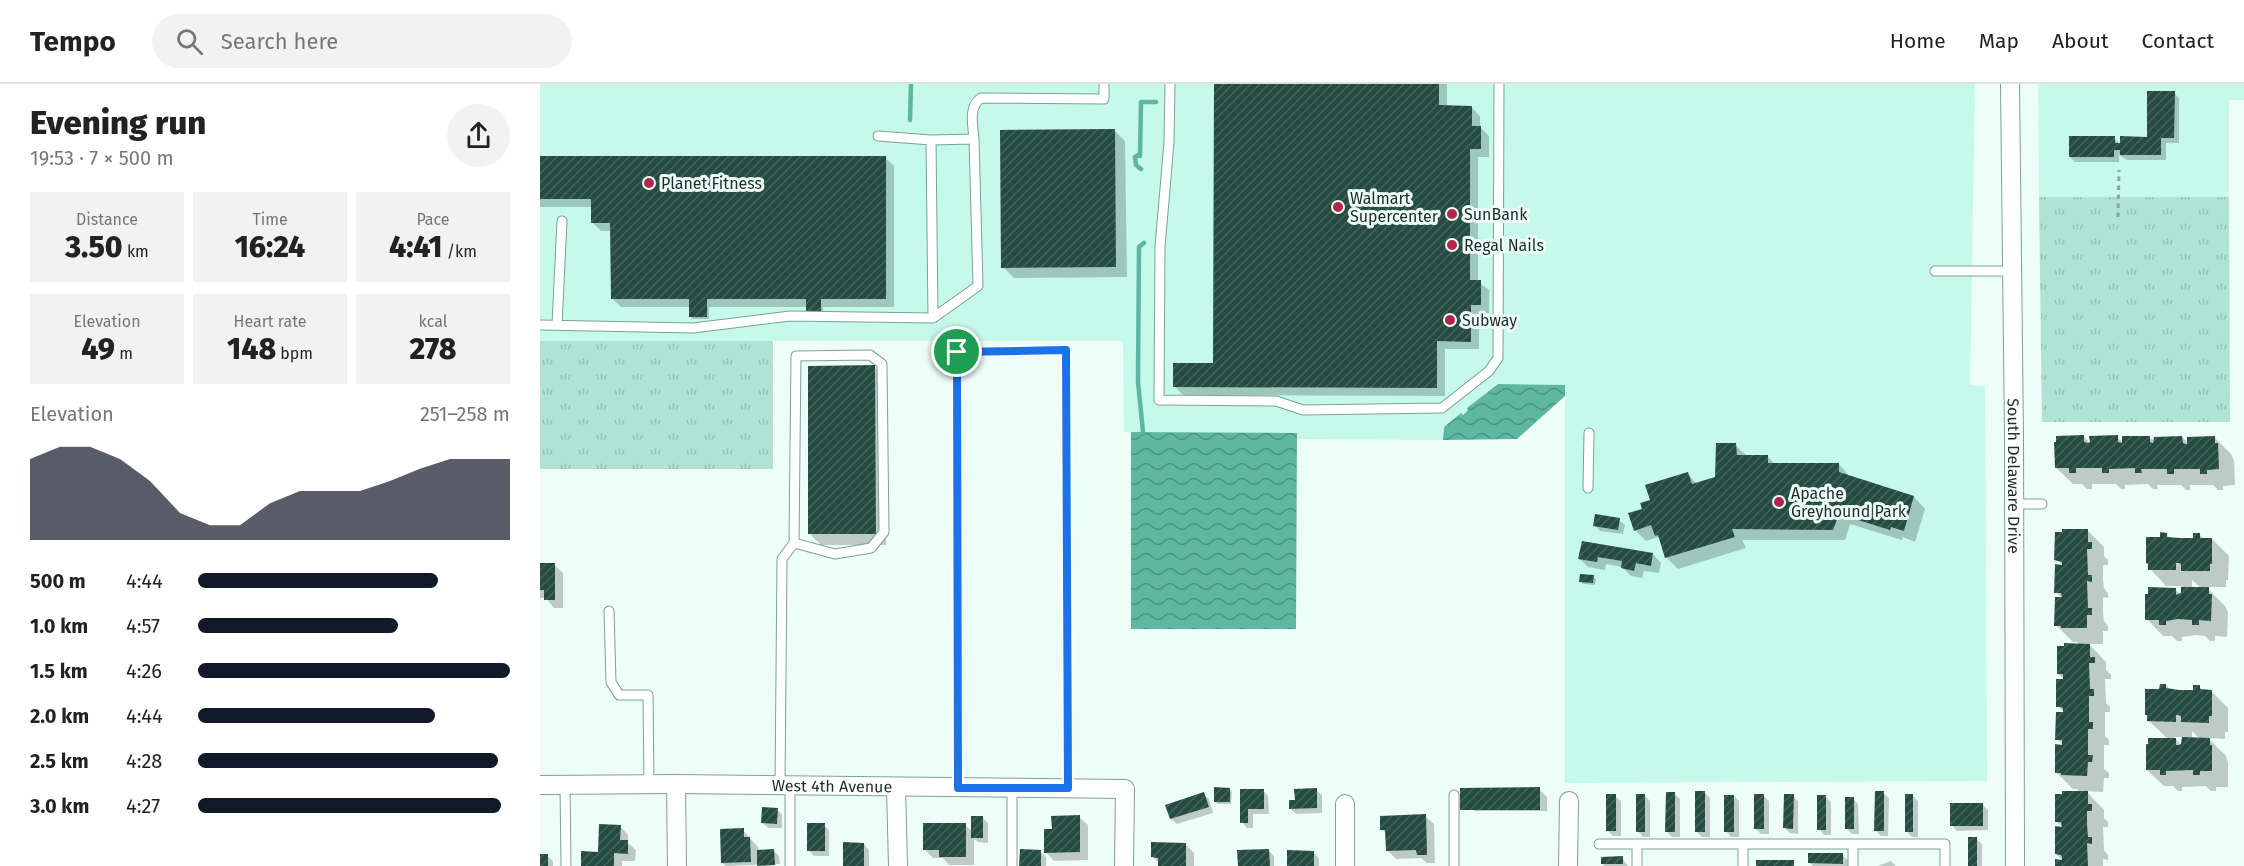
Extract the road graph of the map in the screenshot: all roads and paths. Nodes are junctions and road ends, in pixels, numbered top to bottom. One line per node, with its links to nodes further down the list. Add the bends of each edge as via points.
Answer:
1 (1104, 84): 6 (lane, via 1104,99 981,98 972,109)
2 (1170, 84): 3 (lane, via 1160,247 1159,400 1276,401 1303,410 1442,408 1489,371 1497,358)
3 (1499, 84)
4 (2010, 84): 12 (street, South Delaware Drive)
5 (878, 136): 7 (lane)
6 (974, 139): 7 (lane); 13 (lane, via 978,286)
7 (931, 140): 13 (lane)
8 (2119, 170): 9 (path)
9 (2118, 216)
10 (562, 221): 15 (lane)
11 (1935, 271): 12 (lane)
12 (2011, 271): 18 (street, South Delaware Drive)
13 (933, 318): 15 (lane, via 789,316 693,328)
14 (540, 325): 15 (lane)
15 (557, 325)
16 (1589, 433): 17 (lane)
17 (1588, 488)
18 (2014, 504): 19 (lane); 51 (street, South Delaware Drive)
19 (2043, 504)
20 (794, 543): 20 (lane, via 796,356 870,356 882,364 884,532 871,548 835,555); 26 (lane, via 782,559)
21 (609, 611): 22 (lane, via 611,682 619,695 648,695)
22 (649, 784): 23 (street, West 4th Avenue); 25 (street, West 4th Avenue)
23 (676, 784): 26 (street, West 4th Avenue); 39 (street)
24 (540, 785): 25 (street, West 4th Avenue)
25 (565, 785): 38 (lane)
26 (785, 786): 27 (street, West 4th Avenue); 40 (lane)
27 (896, 787): 28 (street, West 4th Avenue); 41 (street)
28 (958, 788): 29 (street, West 4th Avenue); 30 (lane, via 957,352 1066,350)
29 (1012, 788): 30 (street, West 4th Avenue); 42 (lane)
30 (1068, 788): 43 (street, West 4th Avenue, via 1125,789)
31 (1454, 795): 45 (lane)
32 (1569, 801): 46 (street)
33 (1345, 804): 44 (street)
34 (1599, 844): 35 (lane)
35 (1637, 844): 36 (lane); 47 (lane)
36 (1743, 844): 37 (lane); 48 (lane)
37 (1853, 844): 49 (lane); 50 (lane, via 1945,844)
38 (566, 866)
39 (677, 866)
40 (790, 866)
41 (897, 866)
42 (1012, 866)
43 (1124, 866)
44 (1345, 866)
45 (1454, 866)
46 (1569, 866)
47 (1637, 866)
48 (1743, 866)
49 (1852, 866)
50 (1945, 866)
51 (2014, 866)

